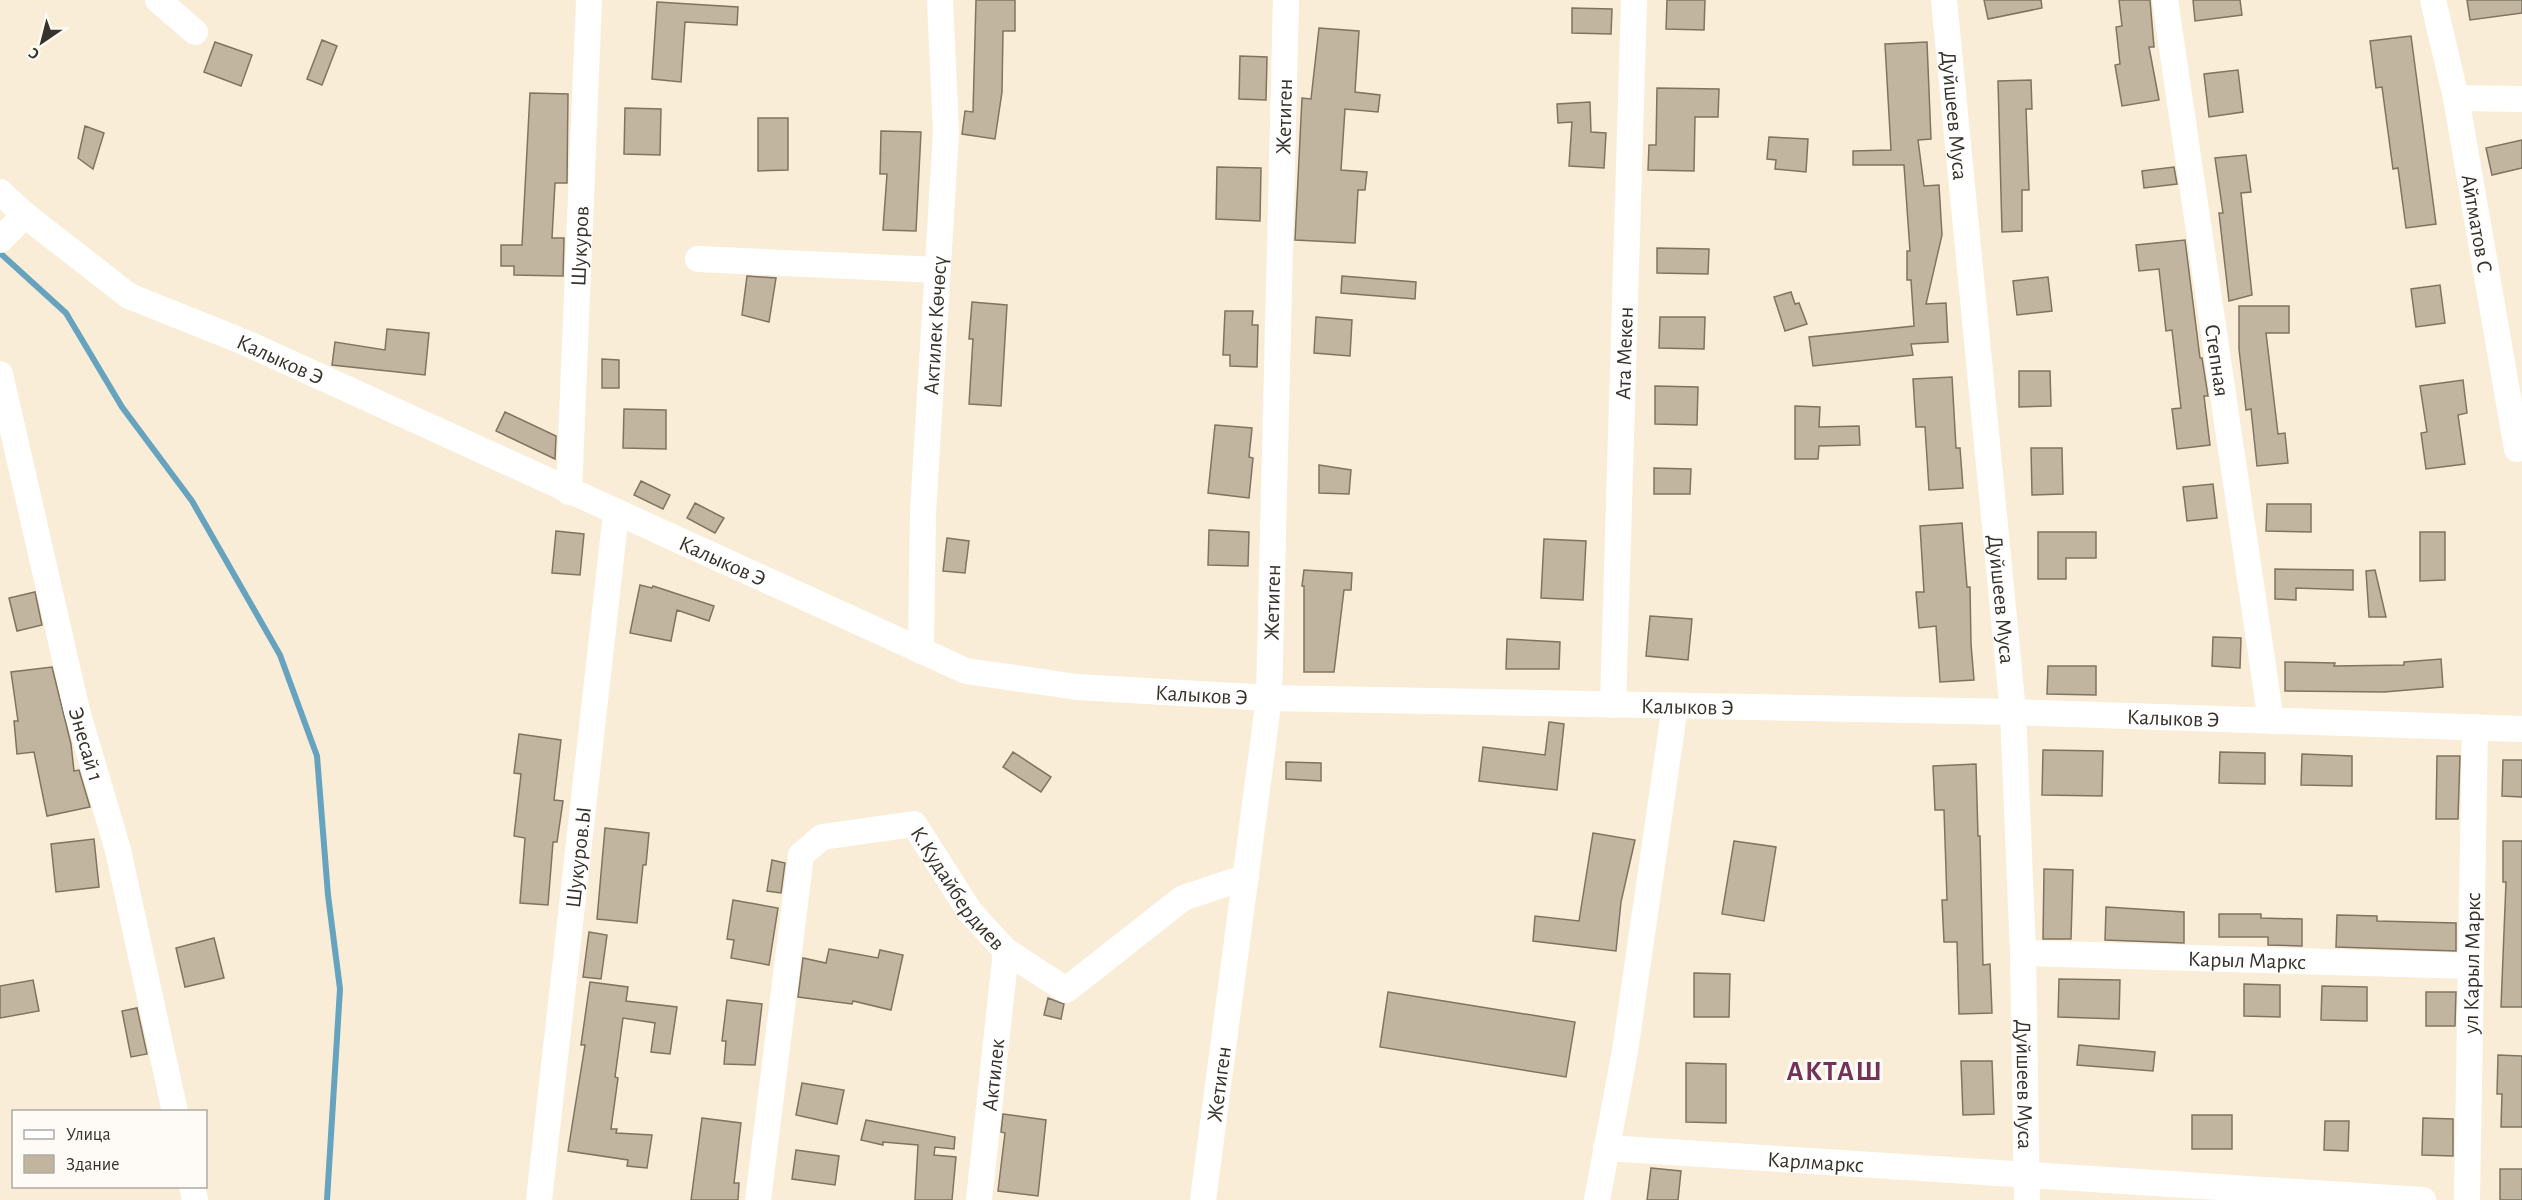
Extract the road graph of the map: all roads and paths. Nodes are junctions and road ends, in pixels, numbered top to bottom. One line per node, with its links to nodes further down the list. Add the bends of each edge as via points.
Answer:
1 (158, 0): 9 (street)
2 (589, 0): 18 (street, Шукуров)
3 (940, 0): 15 (street, Актилек Көчөсү, via 946,133)
4 (1286, 0): 21 (street, Жетиген)
5 (1634, 0): 22 (street, Ата Мекен)
6 (1944, 0): 24 (street, Дуйшеев Муса)
7 (2165, 0): 25 (street, Степная)
8 (2433, 0): 10 (street, Айтматов С)
9 (195, 32)
10 (2456, 98): 11 (street); 17 (street, Айтматов С)
11 (2522, 99)
12 (0, 192): 13 (street, Калыков Э)
13 (13, 227): 18 (street, Калыков Э, via 129,296 244,342)
14 (698, 259): 15 (street)
15 (938, 270): 20 (street, Актилек Көчөсү, via 923,512)
16 (0, 374): 32 (street, Энесай 1, via 77,711 118,850)
17 (2517, 449)
18 (569, 492): 19 (street, Калыков Э)
19 (616, 513): 20 (street, Калыков Э); 35 (street, Шукуров.Ы)
20 (921, 651): 21 (street, Калыков Э, via 966,671 1055,684)
21 (1269, 698): 22 (street, Калыков Э); 28 (street, Жетиген)
22 (1613, 705): 23 (street, Калыков Э)
23 (1674, 706): 24 (street, Калыков Э); 33 (street, via 1625,1050)
24 (2013, 712): 25 (street, Калыков Э); 30 (street, Дуйшеев Муса)
25 (2271, 721): 26 (street, Калыков Э)
26 (2475, 727): 27 (street, Калыков Э); 31 (street, ул Карыл Маркс)
27 (2522, 729)
28 (1246, 877): 29 (street, К.Кудайбердиев, via 1183,898 1066,990); 38 (street, Жетиген)
29 (1006, 951): 36 (street, К.Кудайбердиев, via 970,912 914,824 822,837 801,855); 37 (street, Актилек)
30 (2023, 953): 31 (street, Карыл Маркс); 34 (street, Дуйшеев Муса)
31 (2471, 966): 41 (street, ул Карыл Маркс)
32 (175, 1110)
33 (1606, 1148): 34 (street, Карлмаркс); 39 (street)
34 (2026, 1187): 40 (street, Карлмаркс)
35 (540, 1200)
36 (758, 1200)
37 (979, 1200)
38 (1203, 1200)
39 (1597, 1200)
40 (2423, 1200)
41 (2467, 1200)

